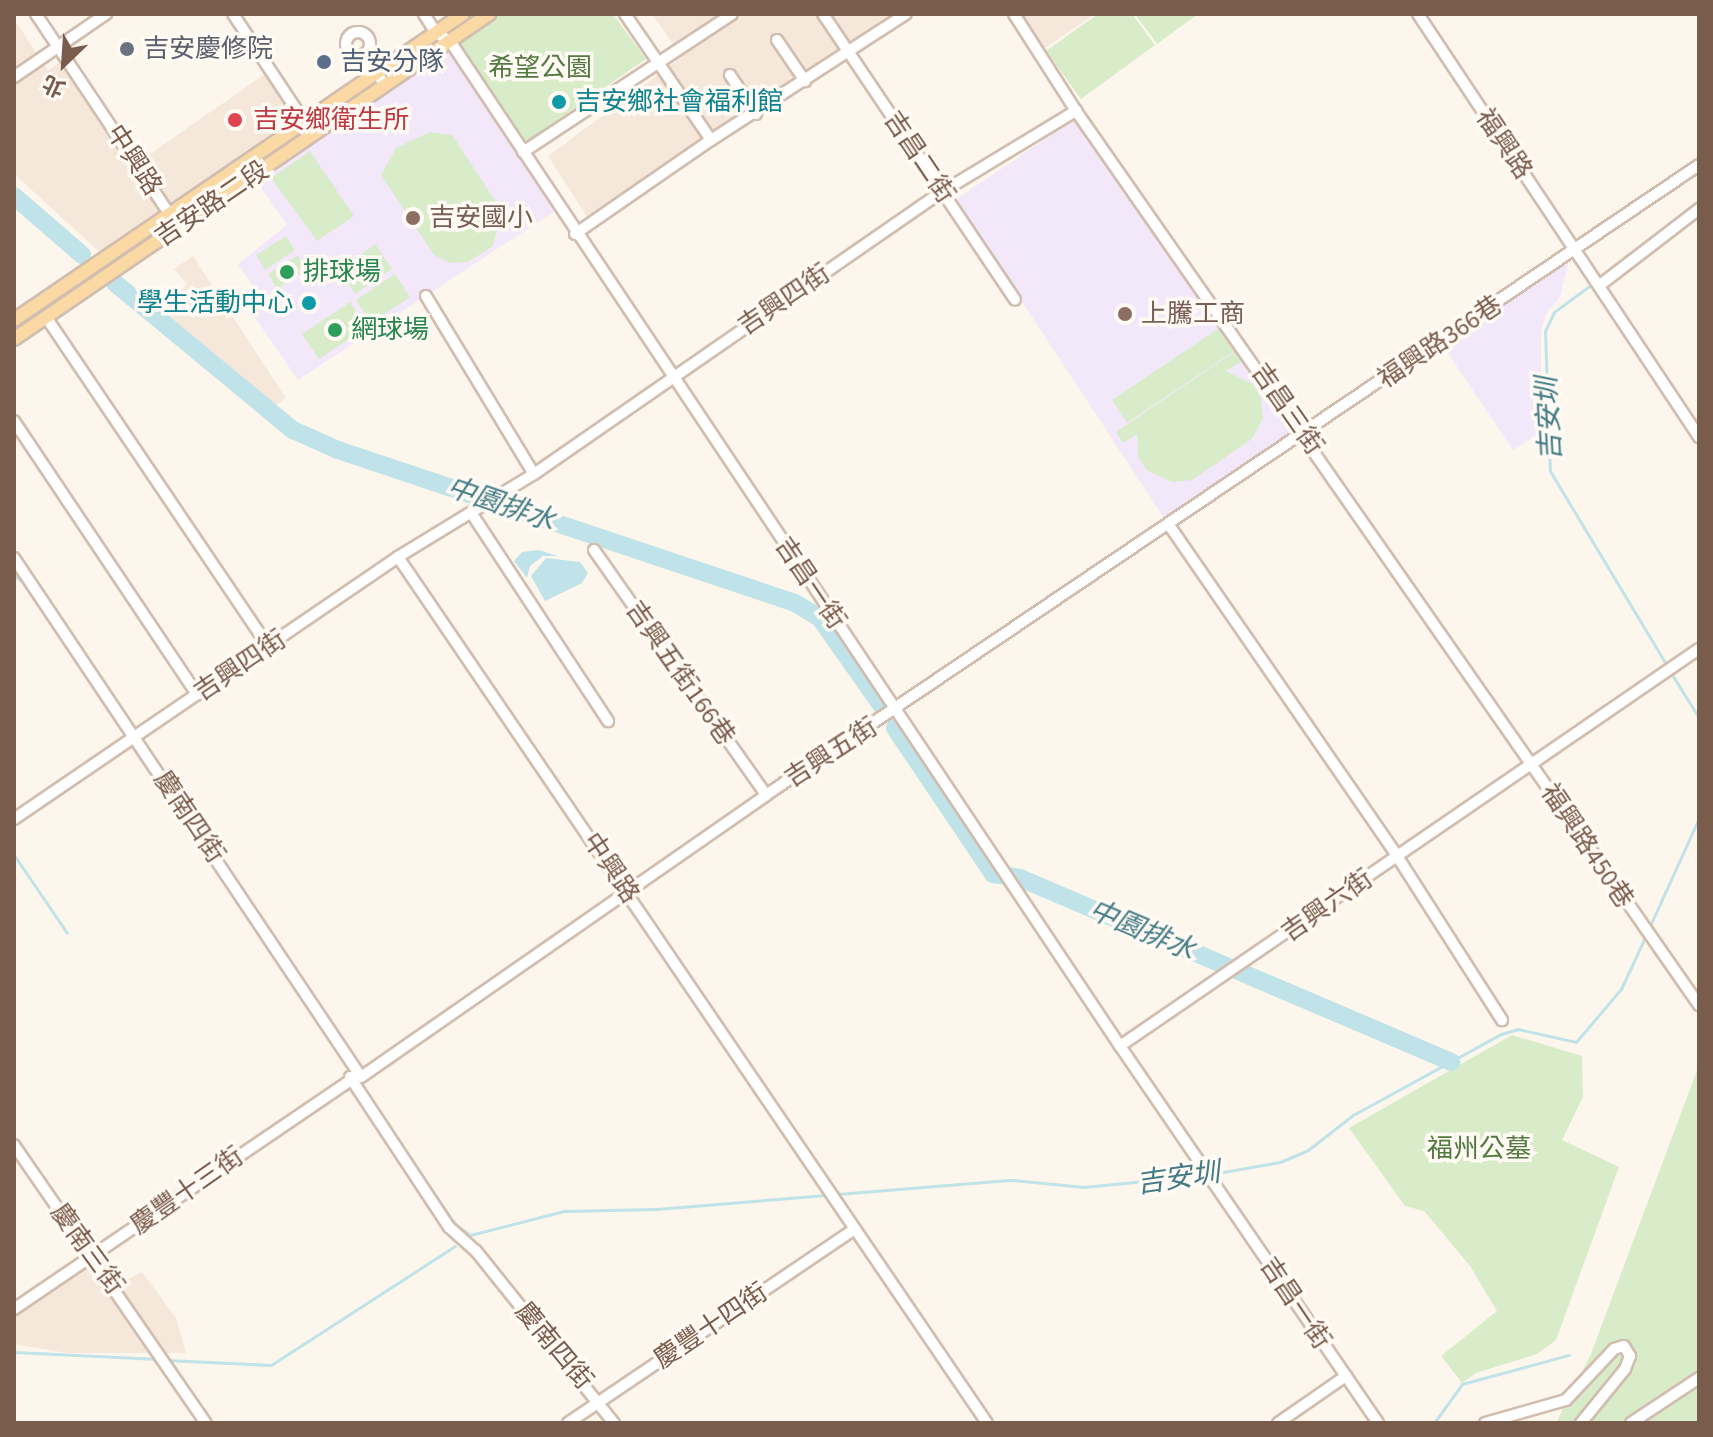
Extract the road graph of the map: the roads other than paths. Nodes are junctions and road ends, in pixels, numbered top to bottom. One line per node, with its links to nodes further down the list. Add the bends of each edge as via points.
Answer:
1 (36, 14): 16 (street, 中興路)
2 (106, 14): 16 (street)
3 (233, 14): 27 (street)
4 (424, 14): 13 (street, 吉昌一街)
5 (463, 14): 13 (main road, 吉安路二段)
6 (489, 14): 15 (main road, 吉安路二段)
7 (625, 14): 19 (street)
8 (732, 14): 19 (street)
9 (823, 14): 17 (street, 吉昌二街)
10 (906, 14): 17 (street)
11 (1418, 14): 37 (street, 福興路)
12 (1018, 15): 25 (street, 吉昌三街)
13 (436, 33): 15 (street, 吉昌一街); 20 (main road, 吉安路二段)
14 (777, 40): 23 (street)
15 (450, 41): 24 (main road, 吉安路二段); 30 (street, 吉昌一街)
16 (58, 47): 22 (street); 34 (street, 中興路)
17 (849, 51): 23 (street); 32 (street, 吉昌二街)
18 (362, 55): 20 (street)
19 (658, 62): 29 (street); 30 (street)
20 (376, 73): 24 (street); 27 (main road, 吉安路二段)
21 (730, 75): 26 (street)
22 (14, 77)
23 (805, 81): 26 (street)
24 (385, 84): 28 (main road, 吉安路二段)
25 (1076, 111): 32 (street, 吉興四街); 46 (street, 吉昌三街)
26 (756, 114): 29 (street)
27 (304, 121): 28 (street); 34 (main road, 吉安路二段)
28 (313, 135): 35 (main road, 吉安路二段)
29 (711, 140): 36 (street)
30 (523, 152): 36 (street, 吉昌一街)
31 (1699, 165): 37 (street, 福興路366巷)
32 (942, 192): 40 (street, 吉昌二街); 44 (street, 吉興四街)
33 (1699, 209): 38 (street)
34 (169, 214): 35 (street, 中興路); 42 (main road, 吉安路二段)
35 (178, 227): 41 (main road, 吉安路二段)
36 (575, 234): 44 (street, 吉昌一街)
37 (1575, 251): 38 (street, 福興路); 46 (street, 福興路366巷)
38 (1596, 281): 47 (street, 福興路)
39 (426, 296): 48 (street)
40 (1015, 300)
41 (46, 317): 43 (main road, 吉安路二段); 54 (street)
42 (14, 320)
43 (14, 339)
44 (671, 377): 48 (street, 吉興四街); 57 (street, 吉昌一街)
45 (14, 421): 56 (street)
46 (1306, 435): 50 (street, 吉興五街); 60 (street, 吉昌三街)
47 (1699, 437)
48 (534, 474): 49 (street, 吉興四街)
49 (469, 516): 52 (street, 吉興四街); 58 (street)
50 (1169, 525): 57 (street, 吉興五街); 63 (street)
51 (594, 550): 61 (street, 吉興五街166巷)
52 (398, 557): 54 (street, 吉興四街); 64 (street, 中興路)
53 (14, 558): 59 (street, 慶南四街)
54 (269, 647): 56 (street, 吉興四街)
55 (1699, 649): 60 (street, 吉興六街)
56 (197, 694): 59 (street, 吉興四街)
57 (896, 711): 61 (street, 吉興五街); 67 (street, 吉昌一街)
58 (608, 721)
59 (136, 737): 62 (street, 吉興四街); 68 (street, 慶南四街)
60 (1532, 764): 63 (street, 吉興六街); 65 (street, 福興路450巷)
61 (766, 795): 64 (street, 吉興五街)
62 (14, 819)
63 (1397, 856): 66 (street); 67 (street, 吉興六街)
64 (629, 894): 68 (street, 吉興五街); 70 (street, 中興路)
65 (1699, 1005)
66 (1502, 1020)
67 (1120, 1046): 73 (street, 吉昌一街)
68 (356, 1077): 71 (street, 慶豐十三街); 75 (street, 慶南四街, via 449,1227 476,1251)
69 (14, 1145): 71 (street, 慶南三街)
70 (854, 1229): 75 (street, 慶豐十四街); 79 (street)
71 (90, 1258): 72 (street, 慶豐十三街); 76 (street, 慶南三街, via 103,1269)
72 (14, 1309)
73 (1346, 1376): 80 (street); 81 (street, 吉昌一街)
74 (1699, 1378): 84 (street)
75 (600, 1401): 77 (street, 慶豐十四街); 78 (street, 慶南四街)
76 (206, 1423)
77 (568, 1423)
78 (614, 1423)
79 (987, 1423)
80 (1278, 1423)
81 (1378, 1423)
82 (1485, 1423): 83 (street, via 1566,1400 1614,1349 1624,1346 1630,1356 1625,1369)
83 (1581, 1423)
84 (1631, 1423)

